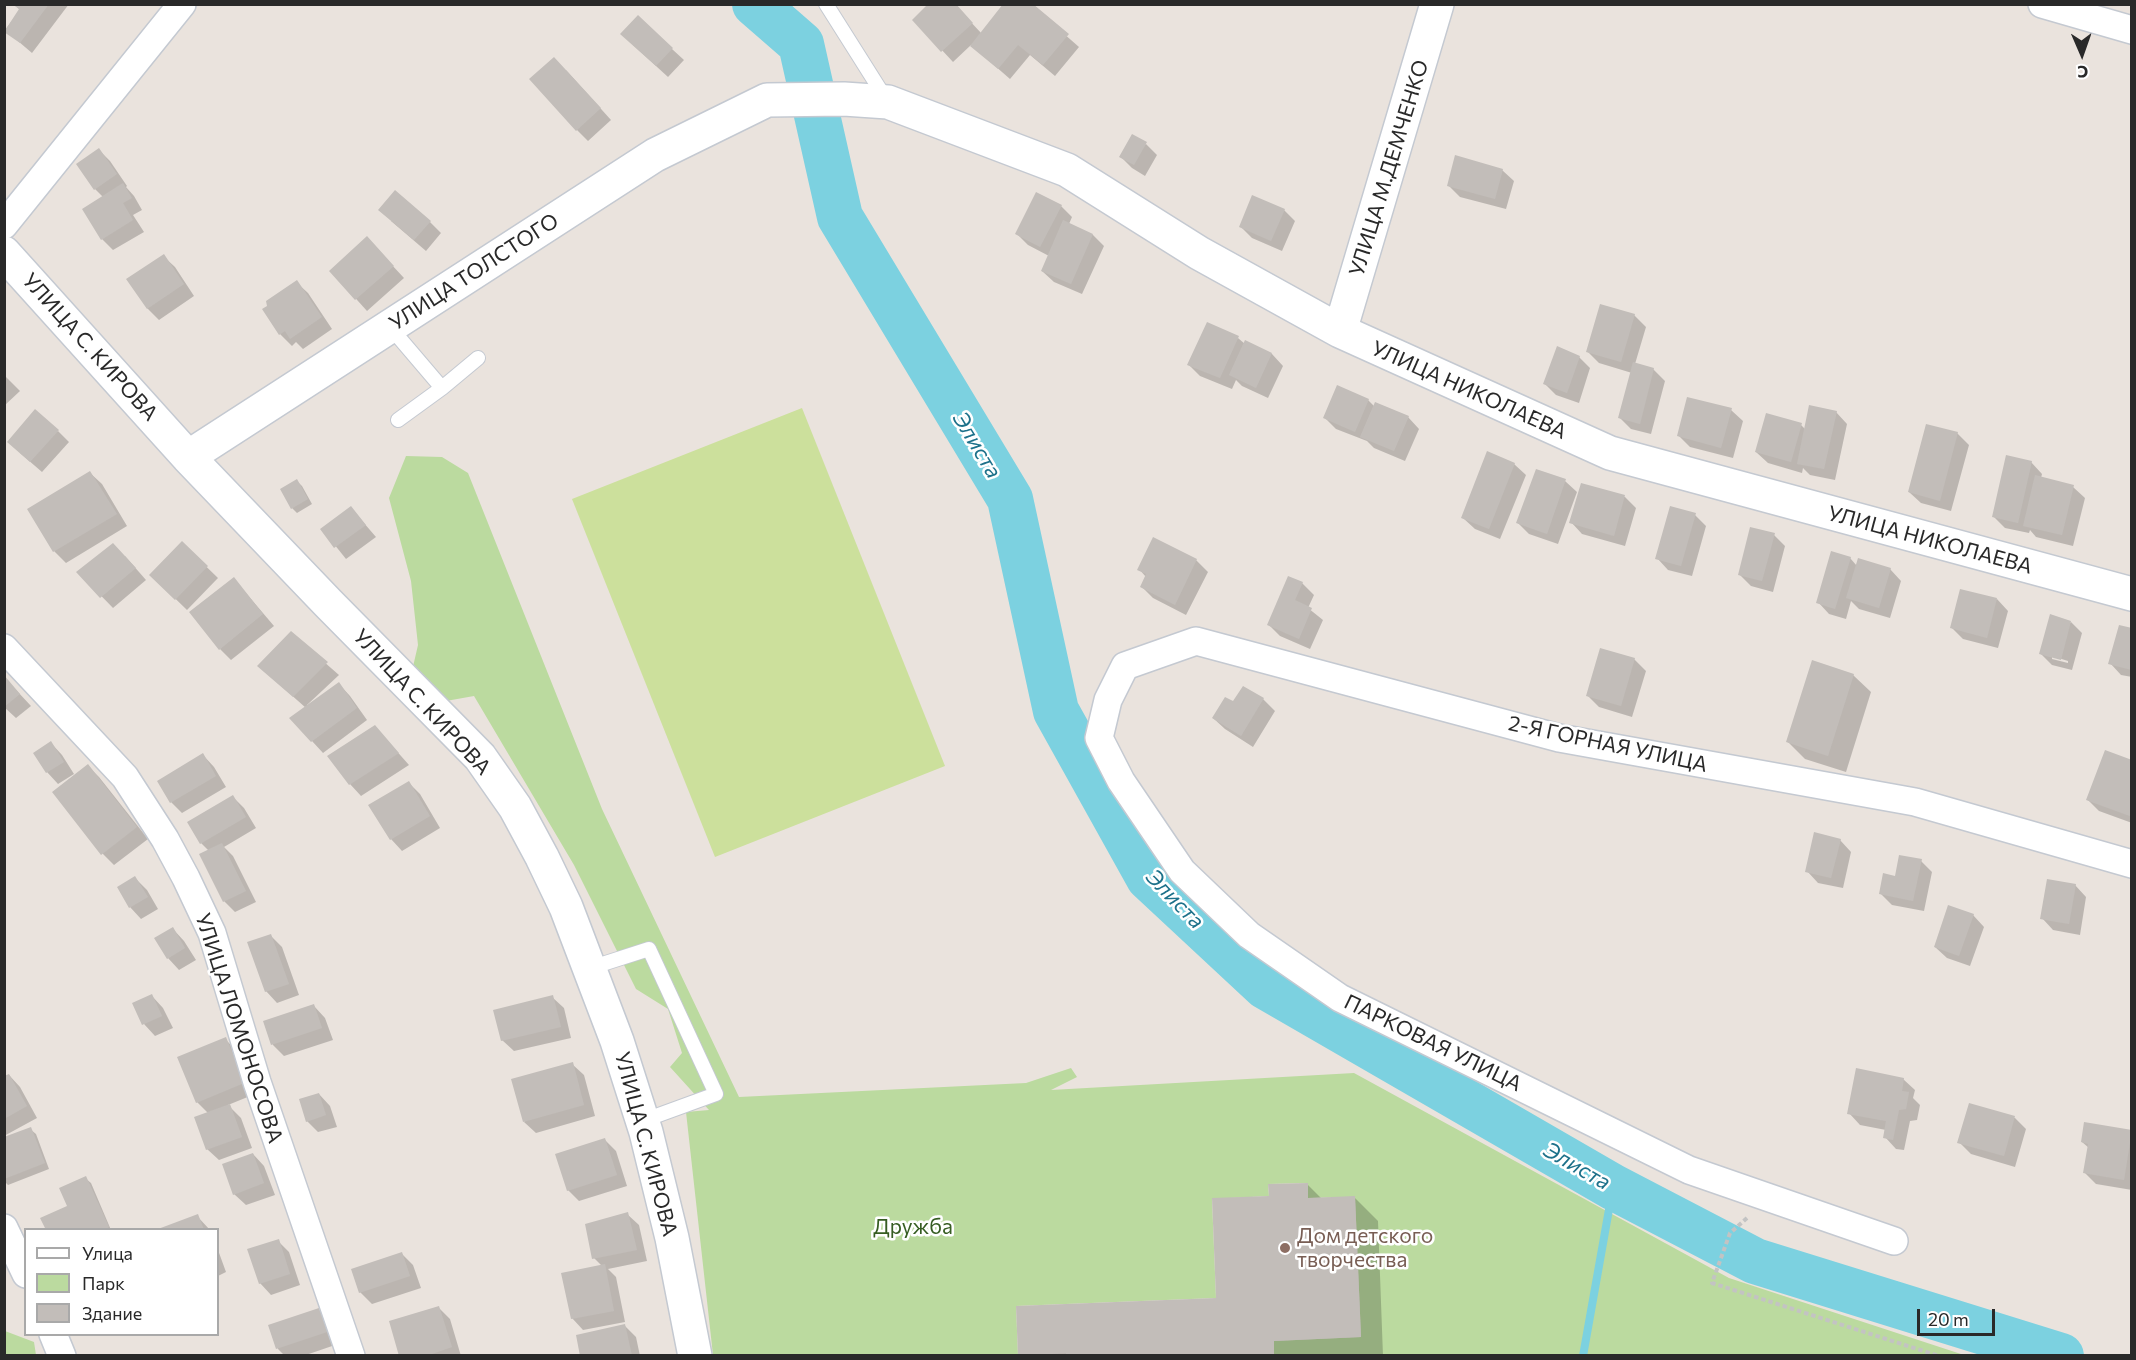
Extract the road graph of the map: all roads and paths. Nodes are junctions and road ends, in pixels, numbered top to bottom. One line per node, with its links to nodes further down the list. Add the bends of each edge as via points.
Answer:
1 (182, 4): 8 (street)
2 (826, 4): 7 (lane)
3 (1437, 4): 11 (street, УЛИЦА М.ДЕМЧЕНКО)
4 (2042, 4): 5 (street)
5 (2132, 30)
6 (767, 100): 7 (street, УЛИЦА НИКОЛАЕВА); 10 (street, УЛИЦА ТОЛСТОГО, via 655,155)
7 (888, 102): 11 (street, УЛИЦА НИКОЛАЕВА, via 1066,170 1199,253)
8 (4, 225)
9 (4, 253): 15 (street, УЛИЦА С. КИРОВА)
10 (390, 327): 13 (lane); 15 (street, УЛИЦА ТОЛСТОГО)
11 (1340, 332): 16 (street, УЛИЦА НИКОЛАЕВА, via 1610,453)
12 (478, 358): 13 (lane)
13 (442, 388): 14 (lane)
14 (398, 420)
15 (188, 457): 20 (street, УЛИЦА С. КИРОВА, via 480,757 542,857)
16 (2132, 594)
17 (4, 648): 28 (street, УЛИЦА ЛОМОНОСОВА, via 125,777 186,878 212,933 257,1082)
18 (1108, 700): 19 (street, 2-Я ГОРНАЯ УЛИЦА, via 1125,666 1196,641 1558,738 1915,802); 24 (street, ПАРКОВАЯ УЛИЦА, via 1099,738 1121,781 1182,871 1250,935 1340,998 1689,1170)
19 (2132, 864)
20 (590, 968): 21 (street, УЛИЦА С. КИРОВА); 21 (lane, via 649,949 716,1094)
21 (642, 1121): 29 (street, УЛИЦА С. КИРОВА, via 672,1238)
22 (4, 1228): 25 (street)
23 (1730, 1233): 30 (path, via 1712,1283)
24 (1894, 1241)
25 (24, 1270)
26 (53, 1336): 27 (street)
27 (62, 1356)
28 (351, 1356)
29 (695, 1356)
30 (1939, 1356)

